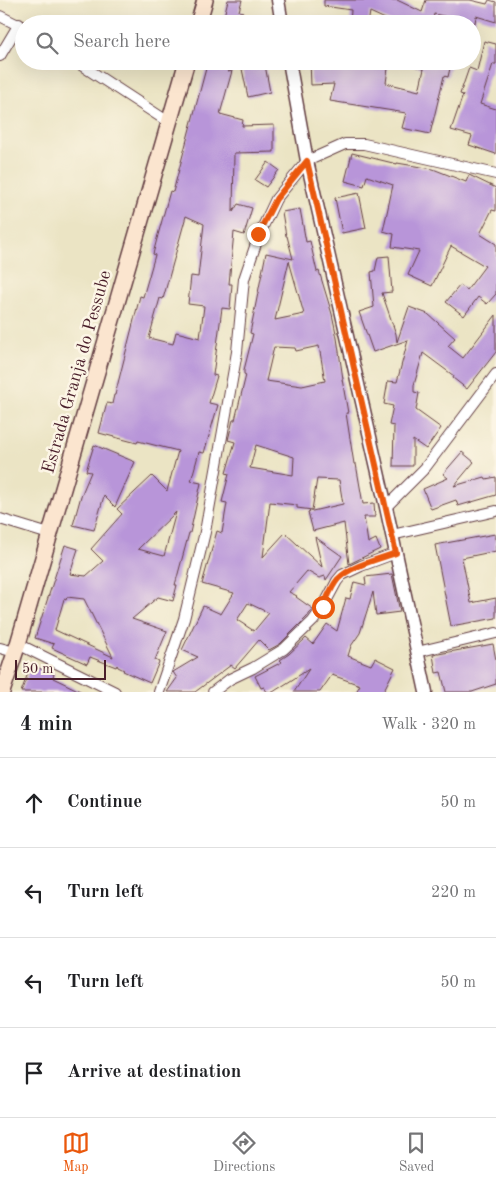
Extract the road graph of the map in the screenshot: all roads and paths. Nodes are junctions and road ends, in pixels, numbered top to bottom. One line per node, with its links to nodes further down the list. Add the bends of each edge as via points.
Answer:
1 (205, 0): 3 (main road)
2 (278, 0): 4 (street)
3 (201, 15)
4 (280, 15)
5 (0, 16): 6 (street)
6 (15, 23)
7 (15, 35): 8 (street)
8 (0, 56)
9 (89, 70): 12 (street)
10 (185, 70): 12 (main road, Estrada Granja do Pessube)
11 (291, 70): 13 (street)
12 (170, 123): 19 (main road, Estrada Granja do Pessube)
13 (307, 161): 14 (street, via 345,144 364,144); 16 (street); 28 (street, via 276,199 258,234 244,278 237,352 205,532 184,619)
14 (496, 174)
15 (496, 374): 16 (street, via 425,468)
16 (386, 507): 20 (street)
17 (496, 511): 20 (street)
18 (0, 519): 19 (street)
19 (49, 534): 24 (main road, Estrada Granja do Pessube)
20 (392, 534): 21 (street)
21 (396, 553): 25 (street); 29 (street, via 342,575 313,622 284,649)
22 (496, 633): 25 (street)
23 (0, 648): 24 (street)
24 (17, 648): 26 (main road, Estrada Granja do Pessube); 27 (street)
25 (417, 652): 30 (street)
26 (2, 692)
27 (115, 692)
28 (159, 692)
29 (213, 692)
30 (426, 692)

